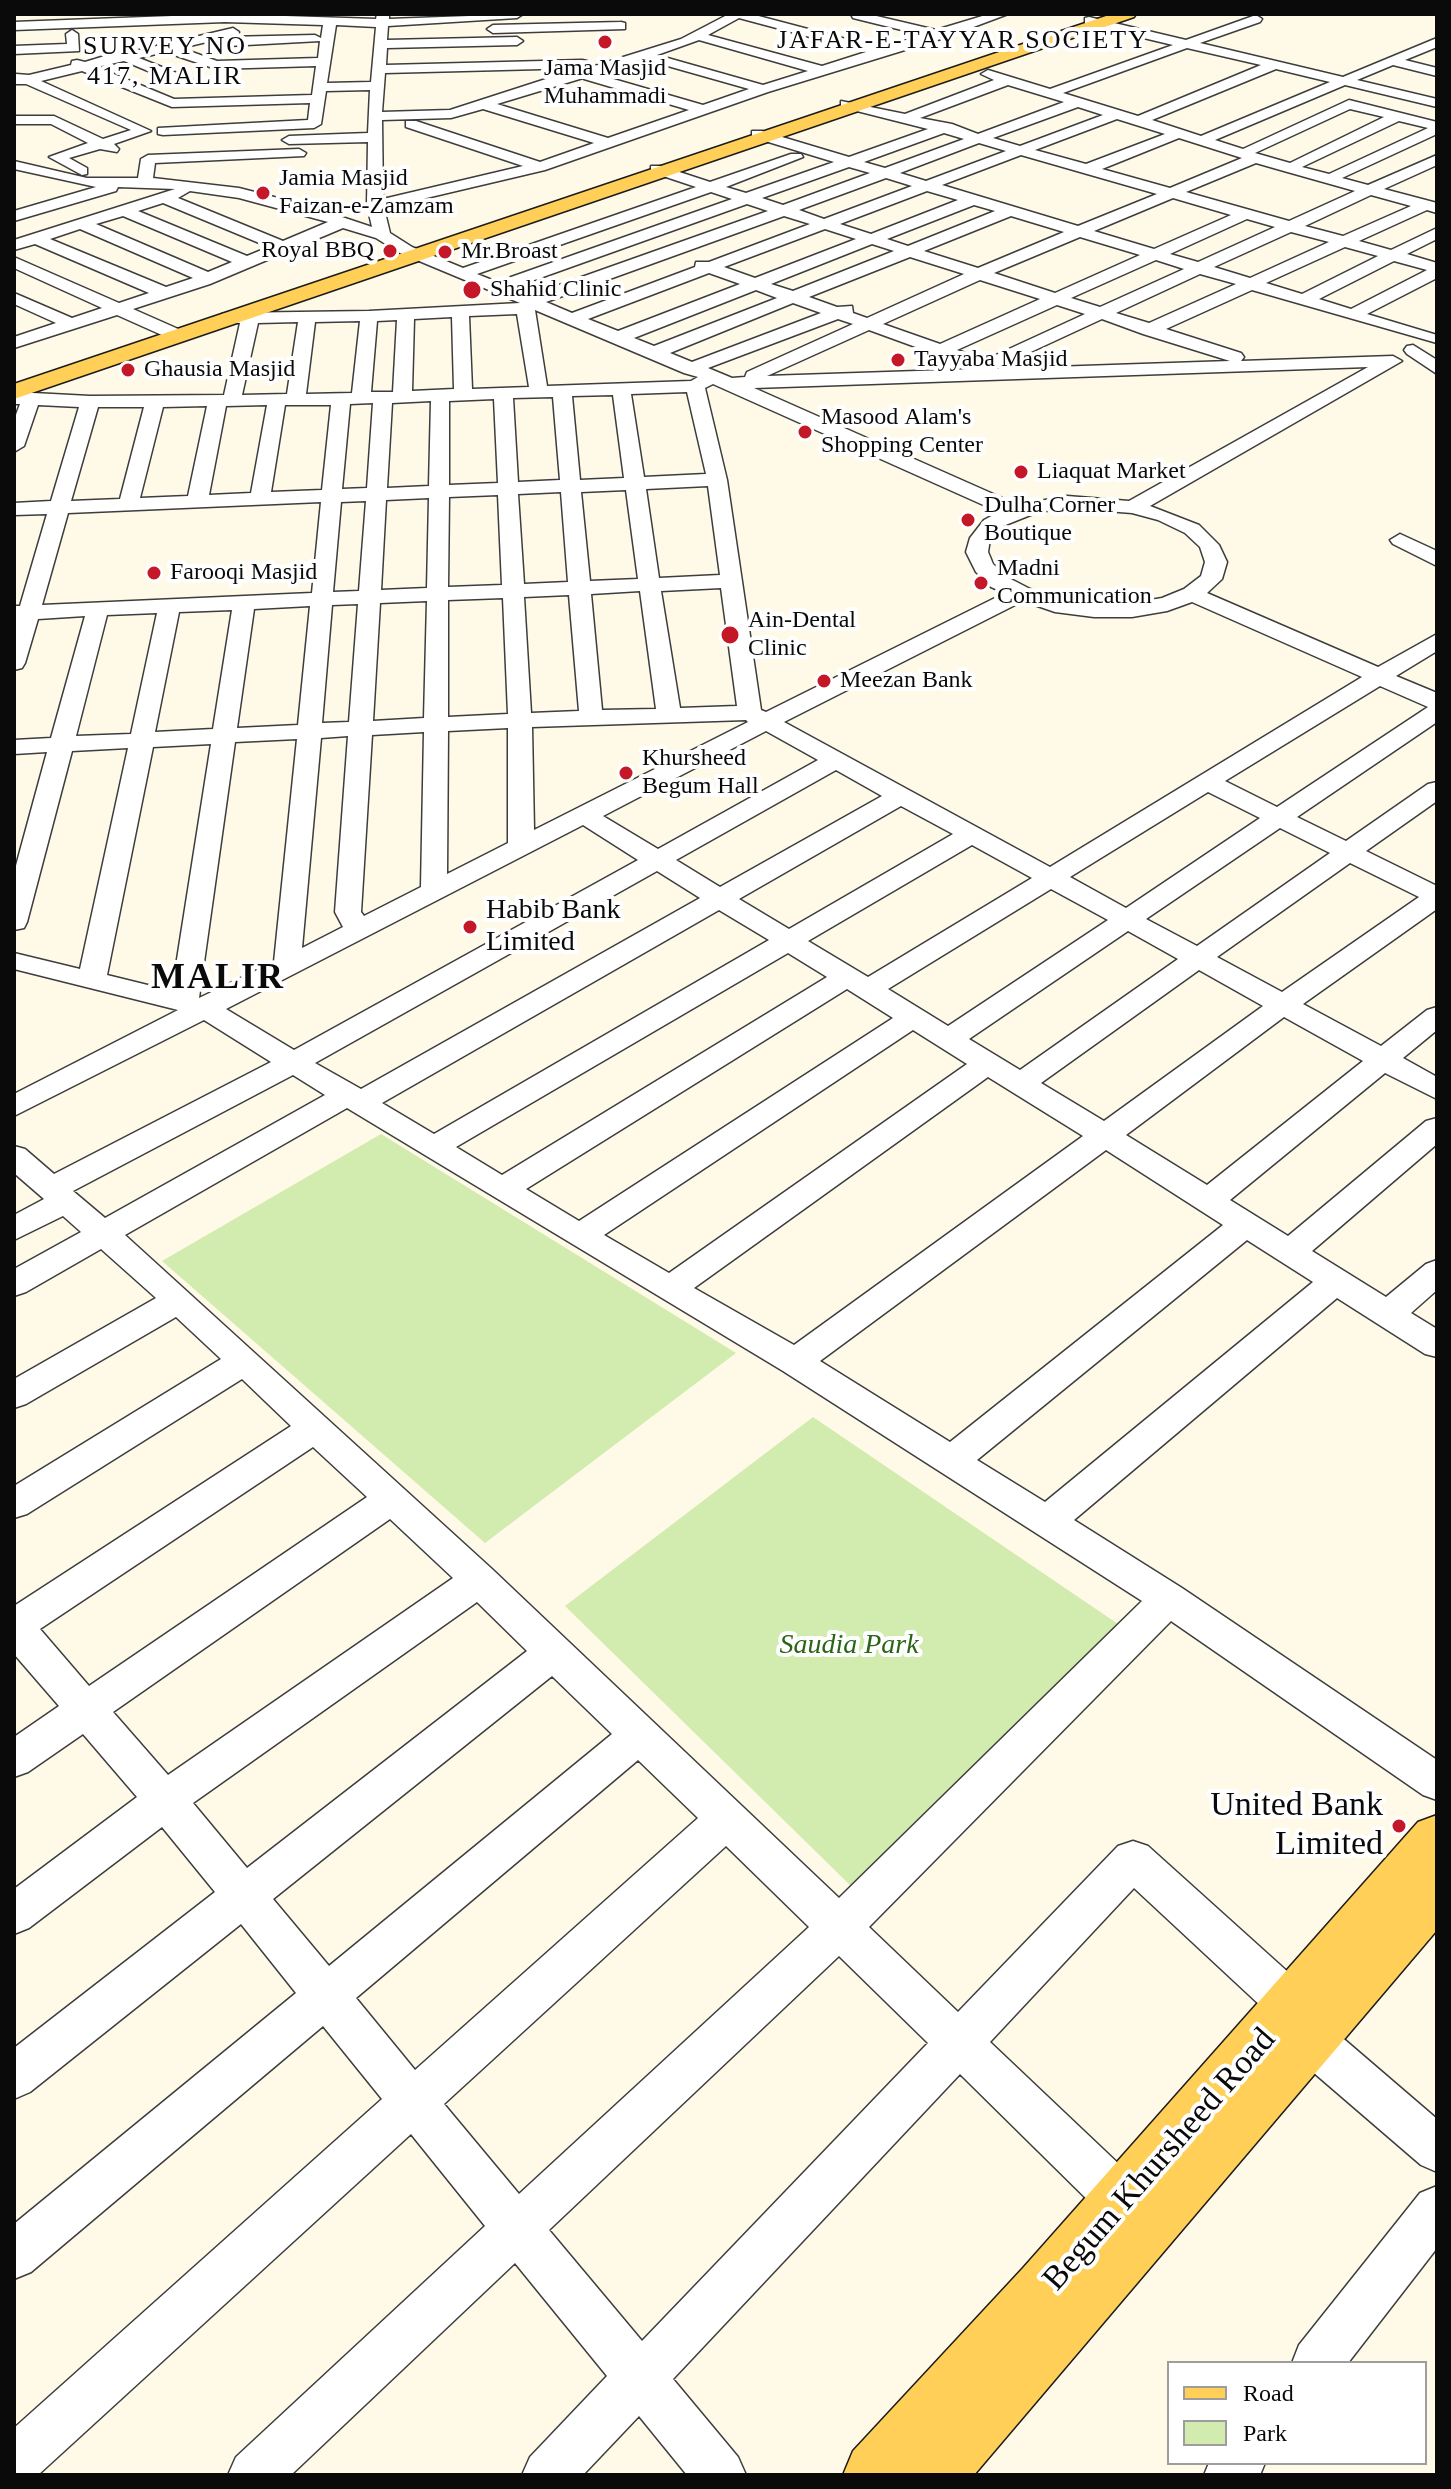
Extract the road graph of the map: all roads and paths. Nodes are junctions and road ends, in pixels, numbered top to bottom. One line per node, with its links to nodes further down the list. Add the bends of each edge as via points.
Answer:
1 (517, 14): 39 (street)
2 (738, 14): 17 (street); 33 (street)
3 (998, 14): 18 (street)
4 (857, 15): 21 (street)
5 (300, 16): 8 (street); 45 (street)
6 (137, 17): 7 (street); 15 (street)
7 (181, 17): 8 (street)
8 (221, 17): 22 (street)
9 (1105, 17): 27 (street); 46 (main road)
10 (87, 18): 15 (street); 16 (street)
11 (942, 19): 18 (street)
12 (1256, 19): 27 (street)
13 (623, 20): 14 (street); 24 (street, via 619,37)
14 (572, 21): 39 (street, via 577,39)
15 (107, 22): 22 (street)
16 (54, 24): 19 (street); 25 (street)
17 (717, 25): 20 (street); 24 (street)
18 (969, 25): 21 (street)
19 (19, 26): 31 (street)
20 (732, 29)
21 (939, 35): 28 (street)
22 (141, 37): 30 (street)
23 (882, 37): 28 (street)
24 (693, 38): 29 (street); 48 (street)
25 (85, 40): 31 (street, via 74,48); 38 (street)
26 (1437, 42): 40 (street)
27 (1190, 43): 42 (street); 61 (street)
28 (911, 44): 33 (street)
29 (671, 46): 34 (street); 36 (street)
30 (166, 47): 38 (street); 45 (street, via 216,65); 45 (street, via 248,30)
31 (15, 50)
32 (225, 53): 45 (street)
33 (883, 53): 41 (street)
34 (699, 54)
35 (824, 54): 41 (street)
36 (642, 55): 43 (street); 59 (street)
37 (64, 57): 44 (street)
38 (125, 57): 44 (street); 45 (street, via 188,86)
39 (380, 60): 45 (street); 45 (street); 47 (street); 47 (street, via 579,52); 79 (street)
40 (1392, 61): 49 (street); 55 (street)
41 (854, 62): 48 (street)
42 (1276, 64): 55 (street); 84 (street)
43 (613, 65): 47 (street); 50 (street)
44 (83, 66): 45 (street, via 172,103); 52 (street)
45 (323, 66): 53 (street); 88 (street)
46 (968, 66): 56 (street); 72 (main road)
47 (580, 71): 57 (street); 74 (street)
48 (825, 71): 54 (street)
49 (1437, 72)
50 (643, 73)
51 (767, 73): 54 (street)
52 (18, 78): 58 (street)
53 (202, 78)
54 (795, 80): 59 (street)
55 (1346, 80): 69 (street); 97 (street)
56 (1018, 82): 61 (street); 81 (street)
57 (551, 84): 64 (street); 65 (street)
58 (41, 88): 62 (street, via 37,96); 100 (street, via 144,131)
59 (763, 89): 66 (street)
60 (704, 91): 66 (street)
61 (1050, 91): 67 (street); 68 (street); 84 (street)
62 (20, 93)
63 (467, 93): 64 (street)
64 (524, 93): 70 (street); 71 (street)
65 (581, 94)
66 (734, 100): 74 (street)
67 (1014, 101)
68 (1077, 102): 78 (street); 96 (street)
69 (1437, 103)
70 (550, 104)
71 (485, 105): 76 (street); 99 (street)
72 (852, 106): 81 (street); 94 (main road)
73 (14, 109): 83 (street, via 32,108)
74 (704, 110): 85 (street)
75 (641, 112): 85 (street)
76 (451, 114): 77 (street); 87 (street)
77 (406, 115): 79 (street); 117 (street, via 407,122)
78 (1115, 115): 84 (street); 104 (street)
79 (375, 116): 95 (street)
80 (1398, 116): 89 (street); 106 (street, via 1349,104); 114 (street)
81 (906, 118): 90 (street); 91 (street)
82 (971, 118): 91 (street)
83 (21, 120): 100 (street, via 54,120); 102 (street)
84 (1140, 120): 93 (street); 97 (street)
85 (672, 121): 92 (street)
86 (610, 122): 92 (street)
87 (478, 123)
88 (166, 124)
89 (1437, 127): 123 (street)
90 (880, 128)
91 (942, 129): 96 (street); 112 (street)
92 (640, 132): 99 (street)
93 (1180, 133): 97 (street); 119 (street)
94 (762, 136): 105 (street); 120 (main road)
95 (375, 137): 101 (street); 142 (street, via 381,166)
96 (977, 138): 104 (street); 122 (street)
97 (1206, 139): 106 (street)
98 (840, 141): 105 (street)
99 (608, 143): 108 (street)
100 (103, 144): 109 (street); 124 (street, via 56,157 83,170)
101 (146, 145)
102 (15, 146)
103 (546, 146): 108 (street)
104 (1022, 150): 119 (street); 131 (street)
105 (814, 151): 112 (street); 129 (street)
106 (1246, 152): 113 (street); 114 (street); 133 (street); 135 (street)
107 (299, 153): 116 (street)
108 (574, 155): 117 (street)
109 (126, 156)
110 (211, 156): 116 (street); 127 (street, via 148,159); 132 (street)
111 (1437, 159): 133 (street)
112 (848, 161): 122 (street); 137 (street)
113 (1204, 161)
114 (1297, 164): 123 (street)
115 (14, 165): 124 (street)
116 (252, 166): 136 (street, via 249,189)
117 (540, 167): 125 (street)
118 (475, 168): 125 (street)
119 (1087, 169): 130 (street)
120 (662, 170): 129 (street); 147 (main road); 168 (main road)
121 (1174, 173): 130 (street)
122 (884, 174): 131 (street); 144 (street)
123 (1336, 175): 133 (street)
124 (68, 177): 128 (street)
125 (503, 177): 134 (street)
126 (414, 180): 134 (street)
127 (145, 182): 128 (street); 132 (street)
128 (123, 183): 150 (street)
129 (714, 185): 137 (street); 156 (street)
130 (1145, 185): 135 (street)
131 (926, 186): 139 (street); 153 (street)
132 (200, 188): 136 (street); 138 (street)
133 (1372, 188): 141 (street); 155 (street)
134 (441, 191): 142 (street)
135 (1172, 192): 140 (street); 158 (street)
136 (239, 193): 143 (street)
137 (749, 197): 144 (street); 163 (street)
138 (164, 198): 145 (street); 167 (street)
139 (972, 200): 146 (street); 162 (street)
140 (1206, 202): 148 (street); 149 (street)
141 (1432, 202): 165 (street)
142 (364, 203): 143 (street); 168 (street)
143 (303, 209): 151 (street)
144 (785, 209): 153 (street); 169 (street)
145 (122, 210): 152 (street); 176 (street)
146 (1010, 211): 154 (street); 170 (street)
147 (551, 212): 156 (street); 168 (main road)
148 (1179, 213)
149 (1246, 214): 155 (street); 173 (street)
150 (14, 216)
151 (343, 222): 167 (street); 168 (street)
152 (79, 223): 161 (street); 185 (street)
153 (826, 224): 162 (street); 178 (street)
154 (1052, 224): 158 (street); 160 (street)
155 (1290, 226): 165 (street); 179 (street)
156 (597, 227): 163 (street); 182 (street)
157 (1138, 231): 164 (street)
158 (1080, 233): 164 (street); 183 (street)
159 (1437, 233): 174 (street)
160 (1023, 236)
161 (35, 238): 166 (street); 190 (street)
162 (871, 239): 170 (street); 186 (street)
163 (631, 240): 169 (street); 189 (street)
164 (1111, 242): 172 (street); 173 (street)
165 (1344, 242): 174 (street); 188 (street)
166 (14, 245)
167 (283, 247): 176 (street)
168 (402, 250): 182 (street); 197 (street); 206 (main road); 212 (main road)
169 (671, 252): 178 (street); 197 (street)
170 (911, 252): 177 (street); 193 (street)
171 (980, 253): 177 (street)
172 (1082, 254)
173 (1155, 255): 179 (street); 194 (street)
174 (1393, 256): 180 (street); 195 (street)
175 (14, 262): 198 (street)
176 (246, 262): 185 (street)
177 (951, 265): 183 (street); 184 (street)
178 (708, 268): 186 (street); 207 (street)
179 (1199, 268): 188 (street); 201 (street)
180 (1437, 270): 202 (street)
181 (1038, 272): 187 (street)
182 (463, 273): 189 (street)
183 (979, 274): 187 (street); 209 (street)
184 (923, 277)
185 (207, 278): 190 (street)
186 (755, 284): 193 (street); 214 (street)
187 (1009, 284): 191 (street); 194 (street)
188 (1251, 284): 195 (street); 211 (street)
189 (498, 287): 197 (street)
190 (165, 293): 198 (street)
191 (981, 296)
192 (14, 298): 210 (street)
193 (796, 298): 200 (street); 219 (street)
194 (1053, 298): 201 (street); 217 (street)
195 (1303, 300): 202 (street)
196 (867, 301): 200 (street)
197 (528, 306): 199 (street); 207 (street); 226 (street); 229 (street)
198 (116, 309): 210 (street); 212 (street)
199 (460, 312): 203 (street); 231 (street)
200 (839, 313): 209 (street); 226 (street)
201 (1100, 314): 211 (street); 222 (street)
202 (1353, 314): 215 (street)
203 (406, 315): 204 (street); 233 (street)
204 (369, 316): 205 (street); 233 (street)
205 (307, 318): 206 (street); 234 (street)
206 (239, 319): 212 (main road); 235 (street)
207 (571, 319): 214 (street)
208 (924, 321): 213 (street)
209 (868, 323): 213 (street); 226 (street)
210 (71, 324): 216 (street)
211 (1149, 330): 221 (street)
212 (172, 332): 225 (main road); 232 (main road)
213 (896, 334): 217 (street)
214 (617, 338): 219 (street)
215 (1435, 338): 218 (street)
216 (17, 340)
217 (941, 350): 222 (street)
218 (1413, 350): 220 (street); 223 (street)
219 (653, 353): 226 (street)
220 (1393, 361): 221 (street); 249 (street)
221 (1257, 365): 224 (street)
222 (986, 366): 224 (street)
223 (1437, 369)
224 (1005, 373): 226 (street)
225 (14, 379)
226 (710, 380): 227 (street); 239 (street); 252 (street); 252 (street)
227 (621, 389): 228 (street); 240 (street)
228 (562, 391): 229 (street); 241 (street)
229 (539, 392): 230 (street)
230 (503, 393): 231 (street); 242 (street)
231 (452, 395): 233 (street); 243 (street)
232 (20, 396): 237 (street); 238 (street)
233 (372, 398): 234 (street); 244 (street); 245 (street)
234 (287, 399): 235 (street); 246 (street)
235 (225, 400): 236 (street); 247 (street)
236 (155, 401): 237 (street); 248 (street)
237 (90, 402): 250 (street)
238 (14, 446)
239 (717, 480): 240 (street); 255 (street)
240 (634, 484): 241 (street); 256 (street)
241 (573, 487): 242 (street); 257 (street)
242 (507, 489): 243 (street); 258 (street)
243 (440, 492): 244 (street); 259 (street)
244 (376, 495): 245 (street); 262 (street)
245 (330, 497): 246 (street); 263 (street)
246 (260, 499): 247 (street)
247 (197, 502): 248 (street)
248 (128, 505): 250 (street)
249 (1133, 507): 252 (street, via 1067,502); 261 (street, via 1192,529 1209,545 1216,562 1211,579)
250 (58, 508): 251 (street); 267 (street)
251 (14, 509)
252 (1007, 516): 260 (street, via 980,538 977,552 999,582)
253 (1400, 540): 254 (street)
254 (1437, 560)
255 (730, 581): 256 (street); 274 (street)
256 (649, 584): 257 (street); 273 (street)
257 (581, 587): 258 (street); 275 (street)
258 (512, 590): 259 (street); 276 (street)
259 (439, 593): 262 (street); 277 (street)
260 (1022, 594): 261 (street, via 1055,605 1132,610); 274 (street)
261 (1192, 594): 270 (street)
262 (369, 596): 263 (street); 278 (street)
263 (320, 598): 264 (street); 279 (street)
264 (244, 602): 265 (street); 280 (street)
265 (170, 605): 266 (street); 281 (street)
266 (98, 609): 267 (street); 282 (street)
267 (22, 613): 269 (street)
268 (1437, 641): 270 (street)
269 (14, 663)
270 (1380, 677): 271 (street); 285 (street)
271 (1437, 702)
272 (1437, 711): 289 (street)
273 (669, 716): 274 (street); 275 (street)
274 (759, 717): 284 (street); 288 (street)
275 (591, 718): 276 (street)
276 (520, 720): 277 (street); 291 (street)
277 (438, 724): 278 (street); 295 (street)
278 (360, 728): 279 (street); 300 (street, via 348,912)
279 (308, 730): 280 (street); 304 (street)
280 (224, 735): 281 (street); 307 (street)
281 (142, 740): 282 (street); 305 (street)
282 (62, 744): 283 (street); 299 (street)
283 (14, 747)
284 (837, 760): 287 (street); 293 (street)
285 (1209, 783): 289 (street); 294 (street)
286 (1437, 789): 292 (street)
287 (900, 796): 290 (street); 297 (street)
288 (584, 815): 291 (street); 293 (street)
289 (1279, 817): 292 (street); 298 (street)
290 (970, 835): 294 (street); 301 (street)
291 (521, 847): 295 (street)
292 (1348, 852): 296 (street); 302 (street)
293 (658, 860): 297 (street); 313 (street)
294 (1051, 879): 298 (street); 306 (street)
295 (434, 891): 300 (street)
296 (1437, 897): 308 (street)
297 (720, 898): 301 (street); 317 (street)
298 (1125, 920): 302 (street); 311 (street)
299 (14, 922)
300 (358, 929): 304 (street)
301 (789, 940): 306 (street); 321 (street)
302 (1196, 959): 308 (street); 315 (street)
303 (14, 961): 305 (street)
304 (287, 966): 307 (street)
305 (92, 980): 307 (street)
306 (858, 983): 310 (street); 323 (street)
307 (194, 1006): 313 (street); 318 (street)
308 (1281, 1006): 312 (street); 320 (street)
309 (1437, 1016): 312 (street)
310 (914, 1017): 311 (street); 329 (street)
311 (949, 1039): 314 (street)
312 (1382, 1060): 316 (street); 325 (street)
313 (294, 1062): 317 (street); 324 (street)
314 (988, 1063): 315 (street); 334 (street)
315 (1021, 1083): 320 (street)
316 (1437, 1089)
317 (355, 1098): 321 (street); 328 (street)
318 (14, 1106)
319 (1437, 1128): 330 (street)
320 (1106, 1136): 325 (street); 339 (street)
321 (434, 1147): 323 (street)
322 (14, 1156): 324 (street)
323 (503, 1189): 329 (street)
324 (57, 1196): 327 (street); 328 (street)
325 (1208, 1201): 326 (street)
326 (1245, 1224): 330 (street); 342 (street)
327 (14, 1229)
328 (102, 1234): 333 (street); 335 (street)
329 (580, 1236): 334 (street)
330 (1289, 1252): 332 (street)
331 (1437, 1272): 336 (street)
332 (1336, 1281): 336 (street); 345 (street)
333 (14, 1284)
334 (669, 1289): 339 (street)
335 (179, 1300): 338 (street); 340 (street)
336 (1388, 1314): 337 (street)
337 (1437, 1345)
338 (245, 1361): 341 (street); 344 (street)
339 (795, 1362): 342 (street)
340 (14, 1395)
341 (316, 1427): 343 (street); 348 (street)
342 (951, 1461): 345 (street)
343 (392, 1499): 346 (street); 350 (street)
344 (14, 1504)
345 (1047, 1522): 347 (street)
346 (479, 1580): 349 (street); 354 (street)
347 (1169, 1599): 353 (street); 360 (street)
348 (14, 1626): 350 (street)
349 (554, 1652): 351 (street); 358 (street)
350 (86, 1709): 352 (street); 354 (street)
351 (639, 1735): 355 (street); 361 (street)
352 (14, 1759)
353 (1437, 1782)
354 (165, 1800): 358 (street); 359 (street)
355 (726, 1819): 360 (street); 365 (street)
356 (1437, 1840): 362 (main road, Begum Khursheed Road)
357 (1437, 1889): 362 (main road, Begum Khursheed Road)
358 (243, 1896): 361 (street); 364 (street)
359 (14, 1914)
360 (838, 1928): 363 (street); 369 (street)
361 (325, 1996): 365 (street); 370 (street)
362 (1300, 2022): 363 (street, via 1133,1860); 366 (street); 367 (main road, Begum Khursheed Road); 378 (main road, Begum Khursheed Road)
363 (958, 2044): 367 (street); 372 (street)
364 (14, 2076)
365 (412, 2102): 369 (street); 373 (street)
366 (1437, 2149)
367 (1124, 2202): 377 (main road, Begum Khursheed Road)
368 (1437, 2210): 371 (street)
369 (517, 2231): 372 (street); 374 (street)
370 (14, 2255)
371 (1319, 2361)
372 (640, 2378): 375 (street); 376 (street)
373 (14, 2462)
374 (254, 2475)
375 (548, 2475)
376 (720, 2475)
377 (877, 2475)
378 (930, 2475)

